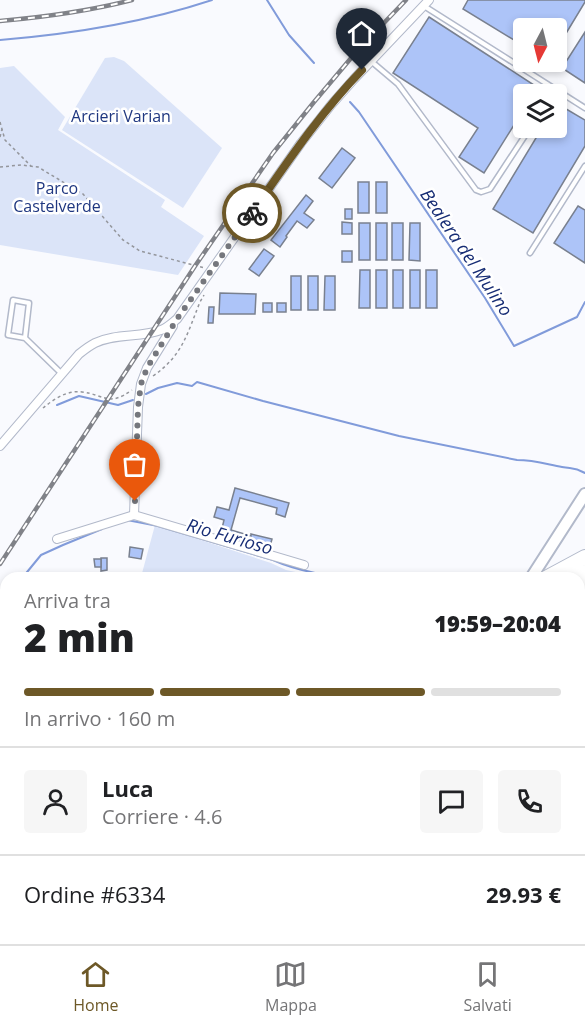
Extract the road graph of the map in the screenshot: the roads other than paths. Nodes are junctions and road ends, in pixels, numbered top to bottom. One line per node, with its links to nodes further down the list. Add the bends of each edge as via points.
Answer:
1 (426, 3): 2 (street); 3 (lane)
2 (371, 61): 6 (lane, via 398,84 476,190 490,189); 9 (street, via 301,143)
3 (549, 84)
4 (567, 96): 5 (lane)
5 (585, 108)
6 (523, 138)
7 (585, 166): 8 (lane)
8 (530, 253)
9 (177, 319): 11 (street, via 157,331 96,342); 14 (street, via 141,384)
10 (25, 338): 10 (lane, via 8,334 13,300 29,303); 11 (lane)
11 (62, 374): 12 (street)
12 (0, 446)
13 (585, 494): 18 (main road)
14 (134, 515): 15 (street); 17 (street)
15 (57, 539)
16 (585, 557): 19 (highway)
17 (304, 565)
18 (535, 572)
19 (557, 572)

